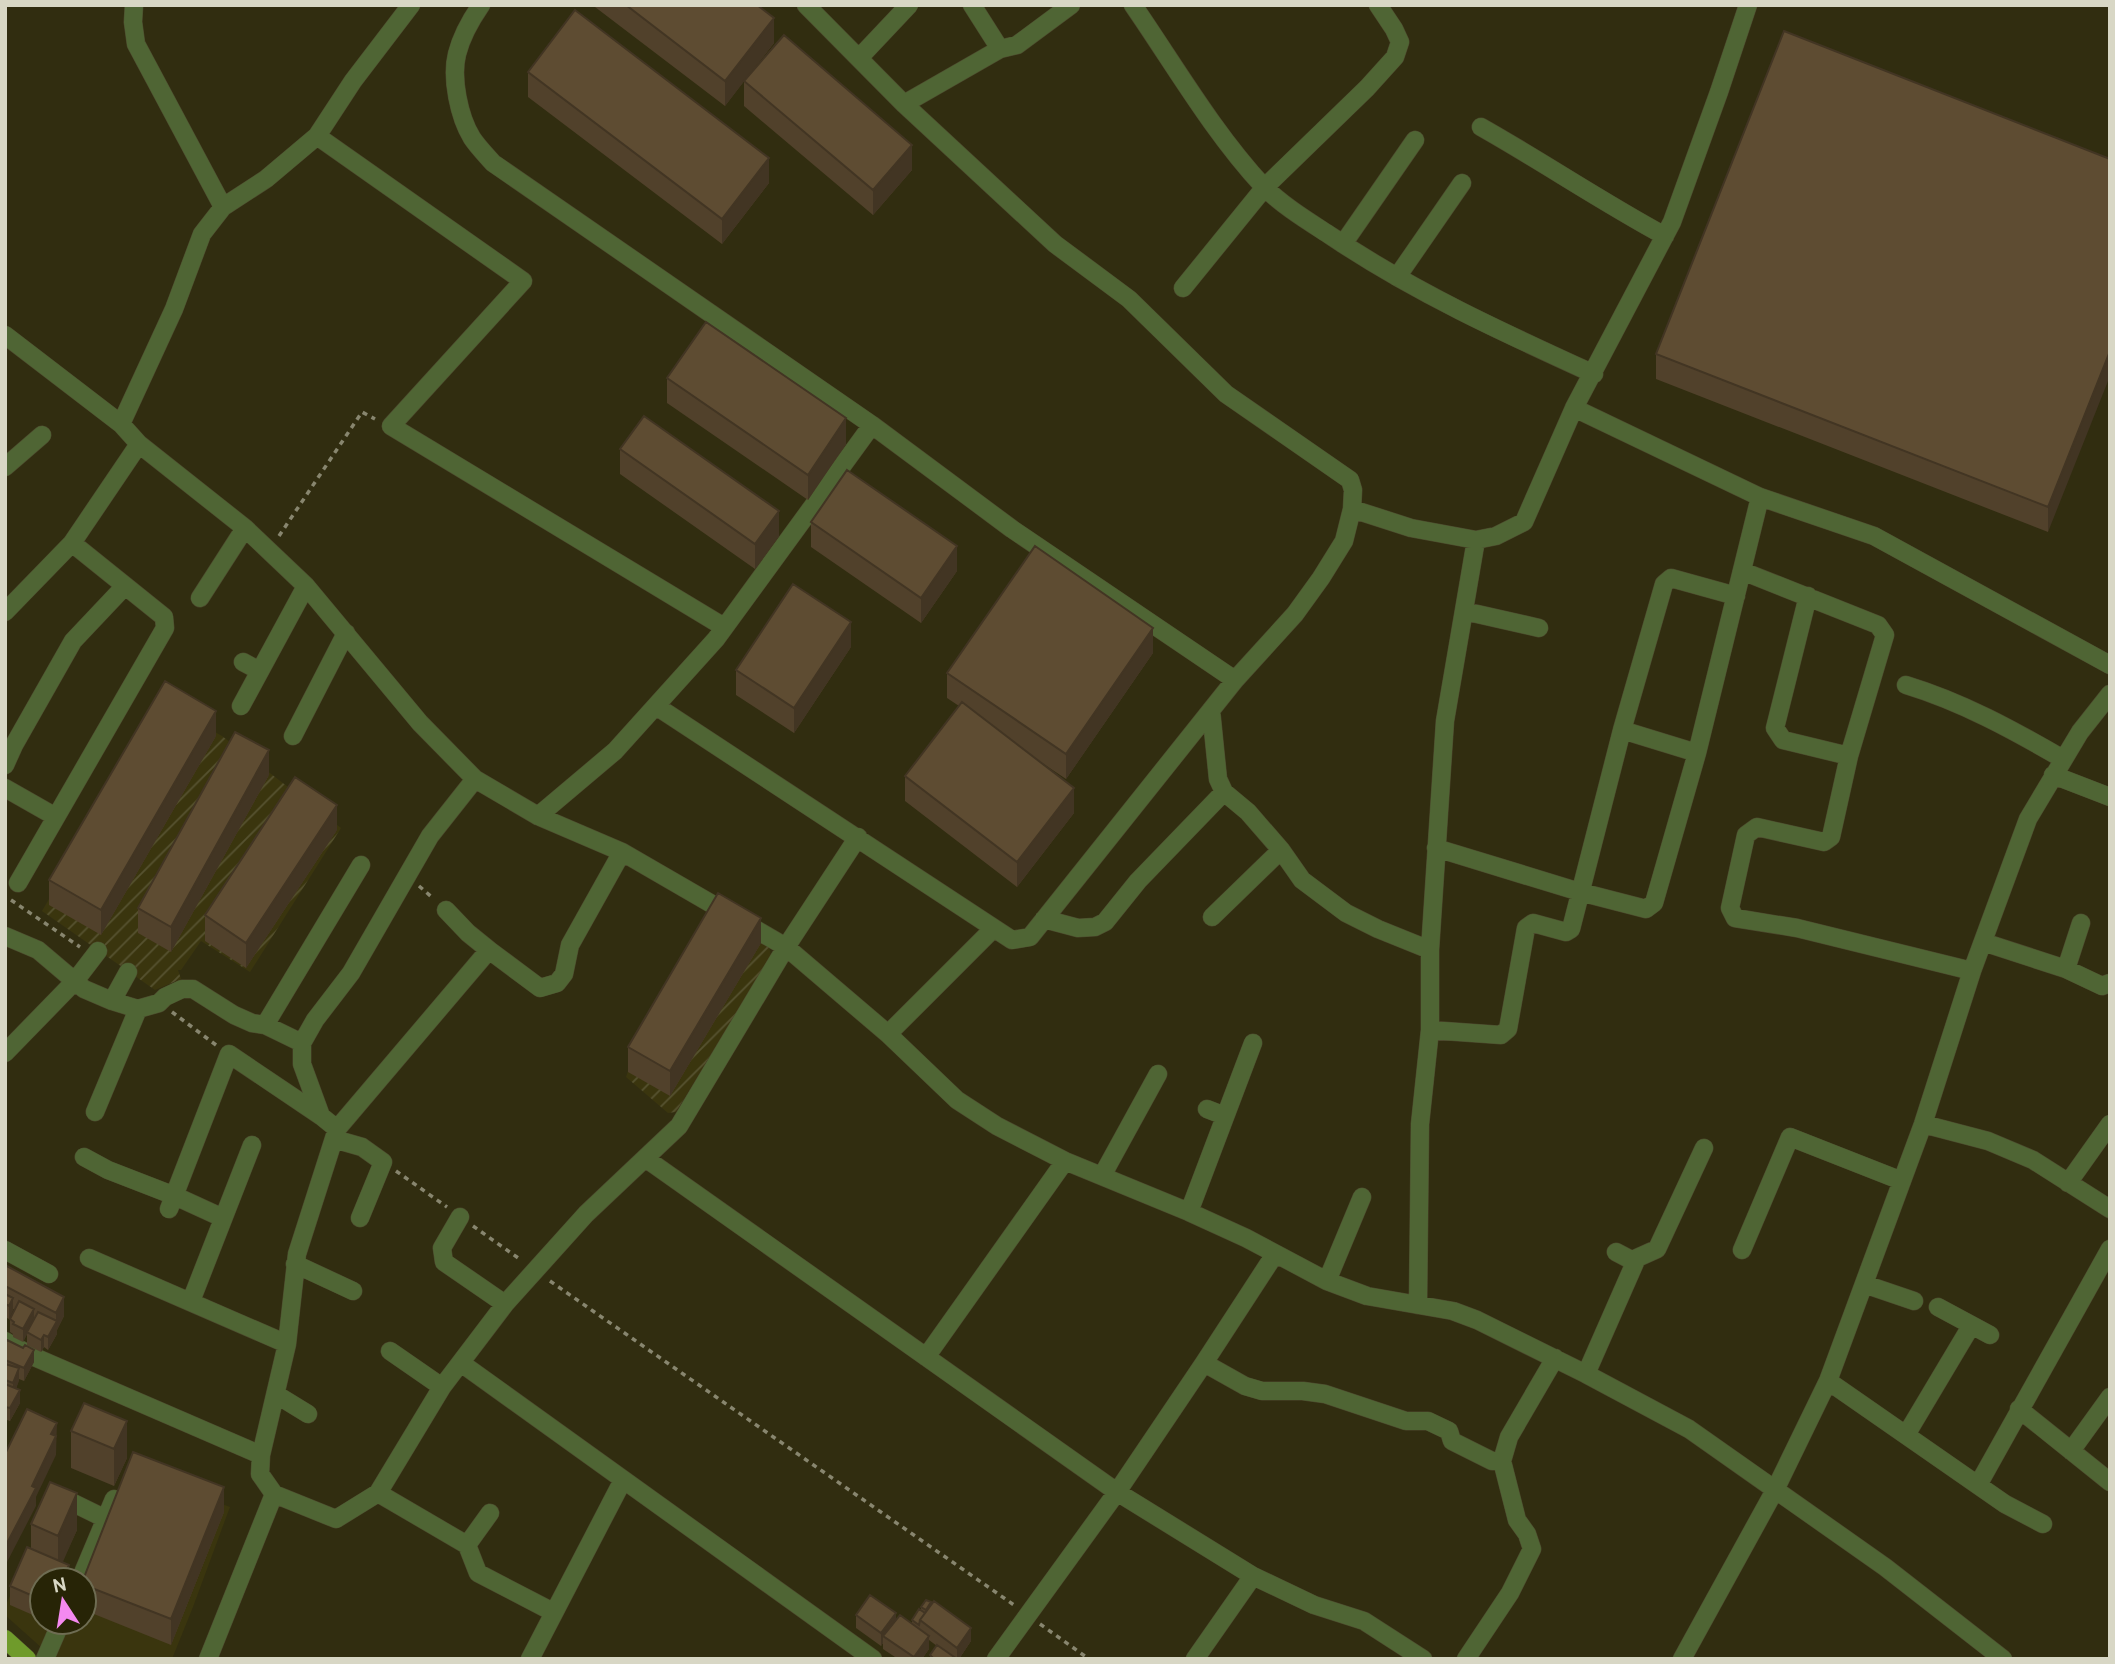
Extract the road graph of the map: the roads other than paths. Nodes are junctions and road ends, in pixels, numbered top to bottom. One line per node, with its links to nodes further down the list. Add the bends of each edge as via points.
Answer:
1 (134, 5): 19 (street, via 136,44)
2 (411, 5): 15 (street)
3 (481, 5): 28 (street, via 457,54 456,83 460,110 472,138 493,163)
4 (806, 5): 12 (street)
5 (909, 5): 12 (street)
6 (972, 5): 11 (street)
7 (1071, 5): 11 (street, via 1017,45)
8 (1133, 5): 18 (street, via 1223,137)
9 (1378, 5): 18 (street, via 1400,42 1395,57)
10 (1748, 5): 20 (street)
11 (1000, 49): 13 (street)
12 (859, 58): 13 (street)
13 (904, 104): 33 (street, via 1055,244 1129,299 1226,394 1350,480)
14 (1481, 127): 20 (street)
15 (317, 136): 19 (street, via 266,179); 45 (street, via 523,281 391,426)
16 (1415, 140): 21 (street)
17 (1462, 183): 22 (street)
18 (1265, 187): 21 (street); 23 (street)
19 (223, 207): 27 (street, via 202,234 165,331)
20 (1665, 236): 25 (street)
21 (1343, 244): 22 (street)
22 (1397, 277): 25 (street)
23 (1183, 288)
24 (5, 335): 27 (street)
25 (1594, 374): 26 (street)
26 (1574, 408): 32 (street); 35 (street, via 1524,522)
27 (121, 425): 30 (street)
28 (872, 425): 45 (street); 51 (street, via 1013,529)
29 (41, 435): 31 (street)
30 (139, 444): 34 (street); 36 (street)
31 (5, 467)
32 (1760, 497): 37 (street); 49 (street, via 1874,537)
33 (1352, 509): 35 (street); 51 (street, via 1344,541 1321,578)
34 (245, 528): 38 (street); 42 (street)
35 (1476, 540): 43 (street)
36 (72, 543): 39 (street); 44 (street)
37 (1742, 571): 40 (street); 41 (street)
38 (306, 586): 47 (street); 50 (street)
39 (124, 587): 62 (street, via 73,641 20,716); 69 (street, via 164,617 165,628)
40 (1736, 596): 57 (street, via 1671,578 1664,584); 59 (street)
41 (1808, 596): 60 (street, via 1878,625 1885,635); 60 (street, via 1775,728 1783,740)
42 (200, 598)
43 (1464, 611): 46 (street); 71 (street, via 1445,721)
44 (5, 612)
45 (724, 627): 55 (street)
46 (1539, 628)
47 (346, 633): 58 (street); 64 (street, via 420,723)
48 (243, 662): 50 (street)
49 (2110, 665)
50 (260, 671): 54 (street)
51 (1235, 680): 56 (street)
52 (1906, 685): 61 (street, via 1979,714)
53 (2110, 694): 61 (street)
54 (241, 706)
55 (656, 706): 68 (street, via 615,751); 70 (street)
56 (1211, 710): 66 (street, via 1218,779); 79 (street)
57 (1622, 730): 59 (street); 76 (street)
58 (293, 736)
59 (1697, 753): 76 (street, via 1654,903 1646,909)
60 (1849, 756): 89 (street, via 1831,837 1824,842 1757,827 1746,835 1730,908 1735,918 1797,928)
61 (2063, 759): 63 (street)
62 (5, 765)
63 (2053, 775): 67 (street); 83 (street, via 2028,819)
64 (475, 779): 68 (street); 98 (street, via 430,836 351,973)
65 (5, 788): 69 (street)
66 (1224, 792): 72 (street); 79 (street, via 1105,922 1095,928 1077,928)
67 (2110, 797)
68 (538, 816): 73 (street)
69 (56, 817): 75 (street)
70 (858, 837): 81 (street); 84 (street)
71 (1436, 848): 76 (street); 86 (street)
72 (1281, 850): 78 (street); 86 (street, via 1302,880 1346,912)
73 (622, 852): 84 (street); 85 (street, via 570,945 564,974 557,983 540,988)
74 (360, 865): 95 (street)
75 (18, 883)
76 (1580, 892): 96 (street, via 1571,929 1566,932 1533,923 1525,928 1508,1029 1501,1035)
77 (446, 910): 85 (street)
78 (1212, 917)
79 (1044, 919): 81 (street, via 1030,937 1012,940)
80 (2081, 923): 88 (street)
81 (994, 928): 97 (street)
82 (5, 936): 91 (street, via 38,950)
83 (1983, 942): 88 (street); 89 (street)
84 (786, 947): 97 (street); 114 (street, via 679,1126)
85 (489, 950): 110 (street)
86 (1430, 950): 96 (street)
87 (98, 951): 91 (street)
88 (2066, 970): 92 (street, via 2102,986)
89 (1972, 971): 108 (street)
90 (128, 972): 93 (street)
91 (75, 981): 93 (street); 100 (street)
92 (2110, 983)
93 (111, 1001): 94 (street)
94 (138, 1009): 95 (street, via 159,1003 170,988 192,989 234,1015); 103 (street)
95 (264, 1025): 98 (street)
96 (1430, 1030): 145 (street, via 1420,1124)
97 (888, 1034): 115 (street, via 957,1100)
98 (302, 1043): 106 (street, via 302,1064)
99 (1253, 1043): 107 (street)
100 (5, 1053)
101 (87, 1082): 103 (street)
102 (1159, 1085): 117 (street)
103 (104, 1090): 105 (street)
104 (1207, 1109): 107 (street)
105 (95, 1112)
106 (321, 1116): 110 (street); 122 (street, via 229,1054)
107 (1225, 1116): 125 (street)
108 (1923, 1124): 119 (street); 120 (street, via 2033,1160)
109 (2110, 1124): 120 (street)
110 (335, 1134): 129 (street, via 383,1162); 137 (street)
111 (252, 1144): 128 (street)
112 (1704, 1148): 118 (street)
113 (84, 1157): 122 (street)
114 (645, 1158): 144 (street, via 586,1214); 152 (street)
115 (1065, 1161): 117 (street); 152 (street)
116 (1672, 1171): 118 (street)
117 (1102, 1176): 125 (street)
118 (1689, 1179): 136 (street, via 1657,1249)
119 (1902, 1181): 126 (street, via 1790,1137); 140 (street)
120 (2068, 1183): 124 (street)
121 (1362, 1197): 139 (street, via 1359,1227)
122 (172, 1202): 128 (street)
123 (1740, 1207): 126 (street)
124 (2110, 1209)
125 (1189, 1212): 134 (street)
126 (1758, 1214): 132 (street)
127 (460, 1217): 144 (street, via 442,1248 444,1262)
128 (223, 1218): 142 (street)
129 (360, 1218)
130 (2110, 1249): 161 (street)
131 (5, 1250): 138 (street)
132 (1742, 1250)
133 (1616, 1252): 136 (street)
134 (1275, 1254): 139 (street); 155 (street)
135 (89, 1258): 142 (street)
136 (1635, 1262): 156 (street)
137 (295, 1264): 141 (street); 150 (street)
138 (49, 1274)
139 (1327, 1281): 145 (street, via 1367,1296)
140 (1864, 1284): 143 (street); 157 (street)
141 (353, 1291)
142 (191, 1301): 150 (street)
143 (1914, 1301)
144 (505, 1304): 154 (street)
145 (1418, 1305): 153 (street, via 1477,1320)
146 (1938, 1307): 147 (street)
147 (1971, 1326): 148 (street); 163 (street)
148 (1990, 1335)
149 (5, 1341): 165 (street)
150 (287, 1344): 159 (street)
151 (390, 1351): 158 (street)
152 (926, 1357): 171 (street)
153 (1555, 1358): 156 (street); 166 (street, via 1509,1437)
154 (461, 1363): 158 (street); 167 (street)
155 (1204, 1363): 166 (street, via 1262,1391 1325,1394 1406,1420 1428,1421 1449,1431 1452,1441 1492,1461); 171 (street)
156 (1586, 1374): 170 (street, via 1689,1429)
157 (1828, 1381): 163 (street); 170 (street)
158 (442, 1387): 172 (street)
159 (277, 1395): 162 (street); 165 (street)
160 (2110, 1397): 164 (street)
161 (2019, 1409): 164 (street); 169 (street)
162 (308, 1414)
163 (1906, 1435): 169 (street)
164 (2071, 1451): 168 (street)
165 (261, 1455): 173 (street, via 260,1474)
166 (1502, 1461): 193 (street, via 1517,1520 1532,1549 1510,1593)
167 (623, 1480): 182 (street); 189 (street)
168 (2110, 1482)
169 (1978, 1485): 178 (street)
170 (1775, 1490): 194 (street); 195 (street, via 1885,1567)
171 (1117, 1492): 181 (street); 190 (street)
172 (378, 1493): 173 (street, via 336,1519); 179 (street)
173 (274, 1494): 187 (street)
174 (61, 1497): 177 (street)
175 (114, 1499): 177 (street)
176 (490, 1513): 179 (street)
177 (106, 1519): 180 (street)
178 (2043, 1524)
179 (467, 1545): 182 (street, via 478,1573)
180 (86, 1566)
181 (1253, 1576): 191 (street); 192 (street, via 1314,1605 1364,1621)
182 (553, 1612): 188 (street)
183 (55, 1636): 186 (street)
184 (5, 1639): 185 (main road)
185 (27, 1659)
186 (45, 1659)
187 (208, 1659)
188 (530, 1659)
189 (873, 1659)
190 (996, 1659)
191 (1195, 1659)
192 (1423, 1659)
193 (1466, 1659)
194 (1682, 1659)
195 (2003, 1659)

